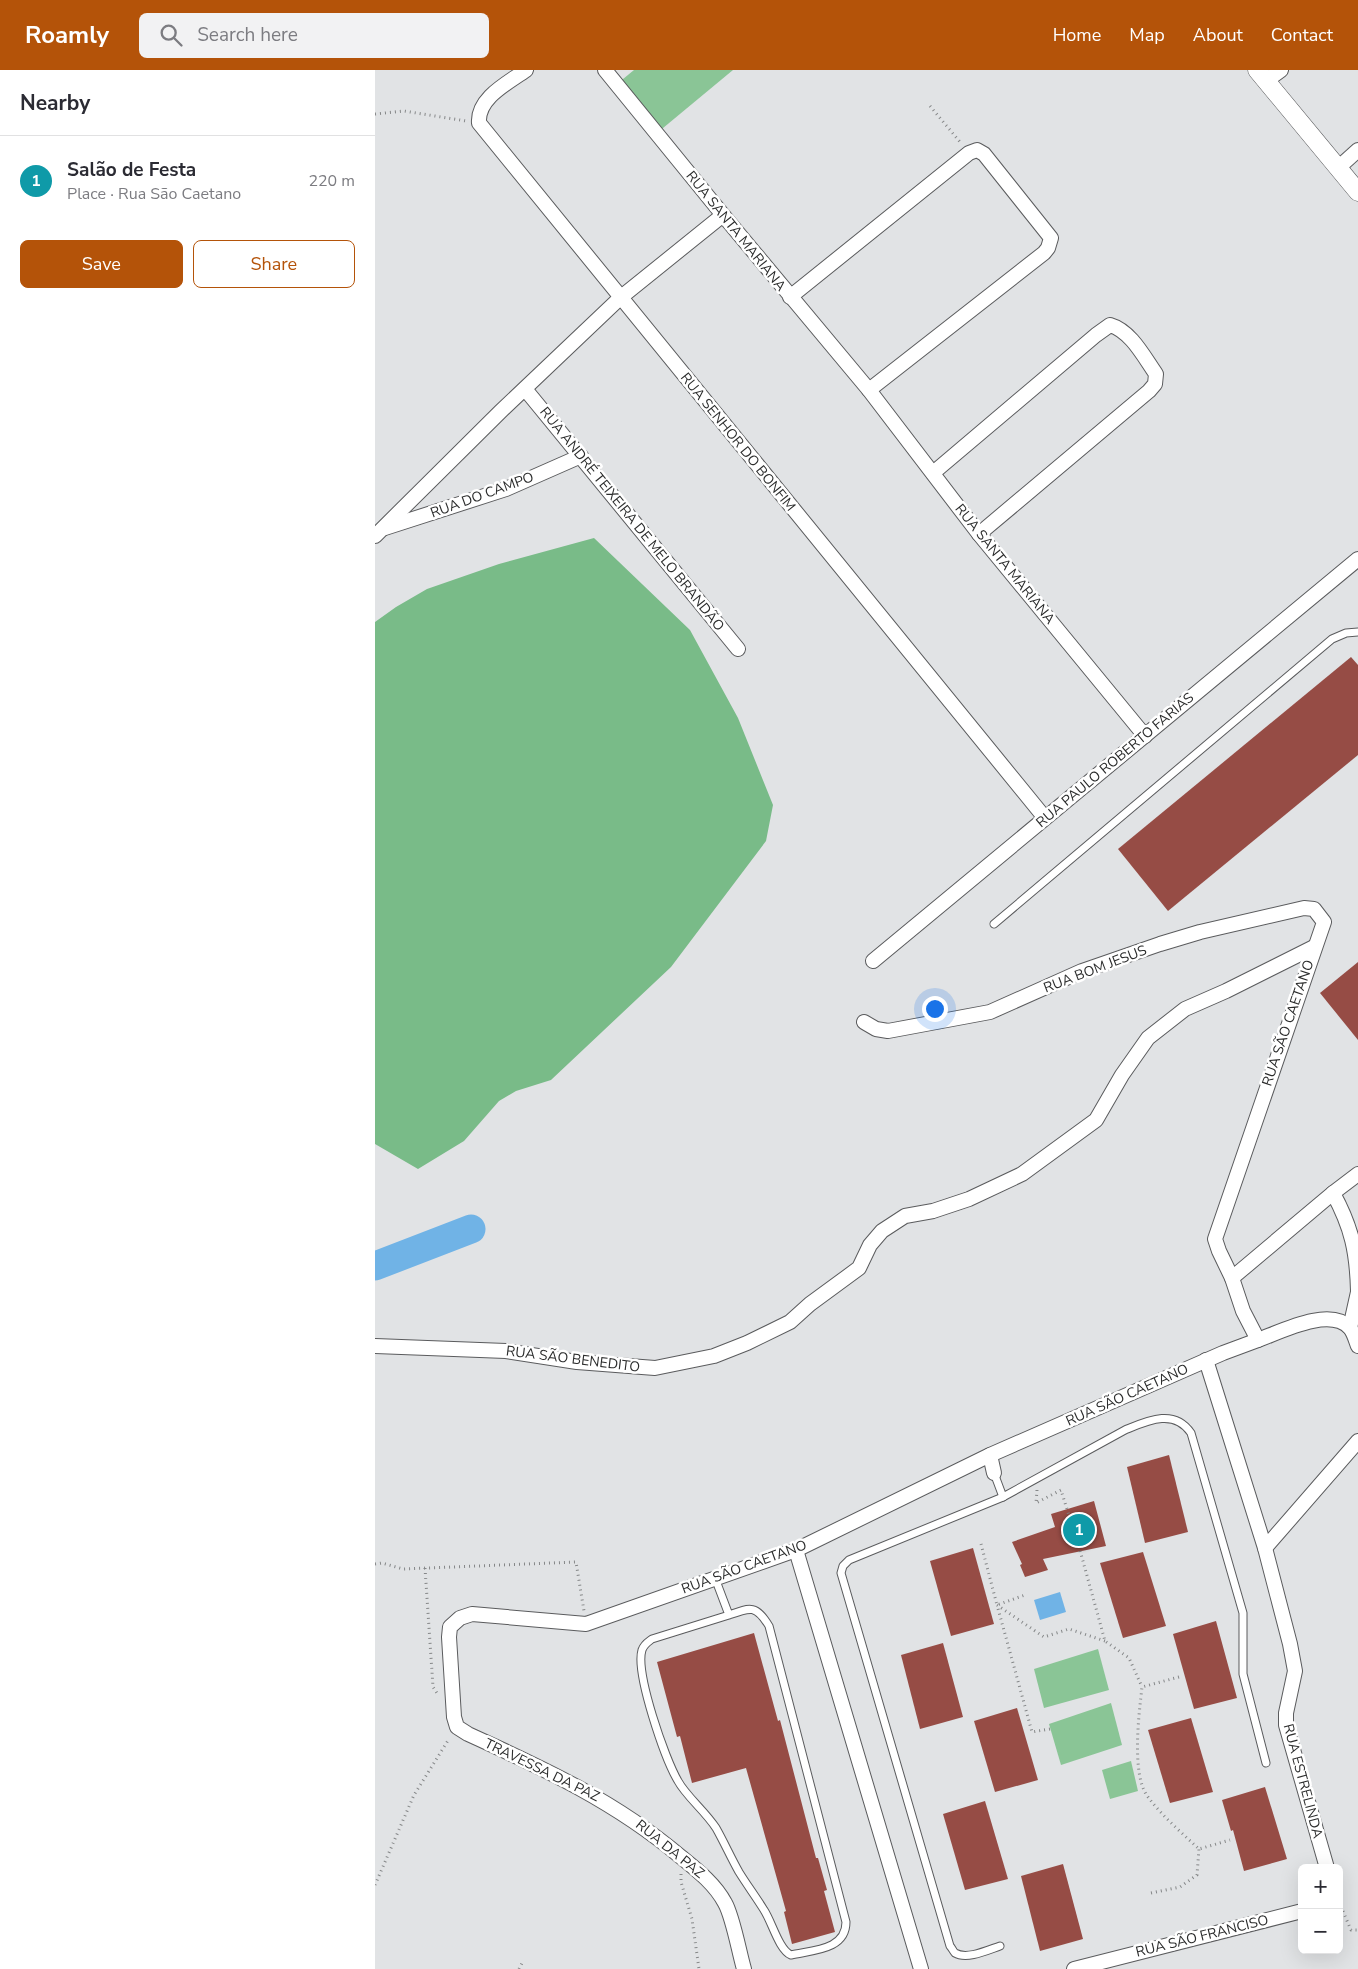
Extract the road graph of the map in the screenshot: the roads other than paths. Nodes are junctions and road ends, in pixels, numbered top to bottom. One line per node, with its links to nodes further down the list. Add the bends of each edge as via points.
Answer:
1 (526, 70): 10 (street, RUA SENHOR DO BONFIM, via 483,104 479,123)
2 (605, 70): 8 (street, RUA SANTA MARIANA)
3 (1281, 70): 4 (street)
4 (1262, 75): 6 (street)
5 (1358, 150): 6 (street)
6 (1338, 168): 7 (street)
7 (1358, 192)
8 (723, 215): 9 (street, RUA SANTA MARIANA); 10 (street, RUA DO CAMPO)
9 (790, 296): 12 (street, RUA SANTA MARIANA); 12 (street, via 969,153 977,150 984,154 1051,238 1048,248)
10 (620, 298): 11 (street, RUA DO CAMPO); 21 (street, RUA SENHOR DO BONFIM)
11 (525, 389): 13 (street, RUA ANDRÉ TEIXEIRA DE MELO BRANDÃO); 15 (street, RUA DO CAMPO)
12 (869, 390): 14 (street, RUA SANTA MARIANA)
13 (581, 456): 15 (street, RUA DO CAMPO, via 505,489); 19 (street, RUA ANDRÉ TEIXEIRA DE MELO BRANDÃO)
14 (933, 473): 16 (street, RUA SANTA MARIANA); 16 (street, via 1096,335 1111,325 1127,335 1156,374 1155,384)
15 (378, 533)
16 (979, 534): 20 (street, RUA SANTA MARIANA)
17 (1358, 559): 20 (street, RUA PAULO ROBERTO FARIAS)
18 (1358, 632): 23 (lane, via 1332,639)
19 (738, 649)
20 (1145, 736): 21 (street, RUA PAULO ROBERTO FARIAS)
21 (1045, 818): 25 (street, RUA PAULO ROBERTO FARIAS)
22 (1324, 922): 24 (street, RUA SÃO CAETANO); 26 (street, RUA BOM JESUS, via 1314,909 1304,908 1160,944 1082,971 990,1012 888,1031)
23 (994, 924)
24 (1314, 947): 29 (street, RUA SÃO CAETANO, via 1215,1239); 33 (street, RUA SÃO BENEDITO, via 1185,1009 1148,1038 1096,1120 1021,1174 969,1199 905,1216 882,1231 870,1244 859,1268 790,1322 747,1343 714,1356 655,1368 577,1362 506,1351)
25 (873, 961)
26 (864, 1022)
27 (1358, 1174): 28 (street)
28 (1333, 1193): 29 (street); 30 (street, via 1353,1239)
29 (1232, 1278): 32 (street, RUA SÃO CAETANO, via 1243,1311)
30 (1358, 1292): 31 (street)
31 (1350, 1328): 32 (street, via 1329,1318); 34 (street)
32 (1258, 1340): 35 (street, RUA SÃO CAETANO)
33 (375, 1346)
34 (1358, 1346)
35 (1206, 1360): 37 (street, RUA SÃO CAETANO); 40 (street, RUA ESTRELINDA)
36 (1358, 1441): 40 (street)
37 (990, 1456): 38 (street); 41 (street, RUA SÃO CAETANO)
38 (994, 1473): 39 (lane)
39 (1003, 1497): 45 (lane, via 1146,1421 1174,1419 1186,1426 1191,1433 1243,1613 1243,1674); 49 (lane, via 849,1560 841,1572 950,1946 955,1953 963,1955)
40 (1265, 1548): 47 (street, RUA ESTRELINDA, via 1295,1671 1286,1725)
41 (796, 1550): 42 (street, RUA SÃO CAETANO); 51 (street)
42 (715, 1578): 43 (lane); 44 (street, RUA SÃO CAETANO, via 586,1624 472,1614 460,1618 451,1627 449,1637)
43 (729, 1616): 43 (lane, via 747,1609 754,1610 761,1613 769,1626 846,1922 845,1934 840,1941 828,1947 791,1955 783,1949 771,1921 740,1874 716,1828 679,1783 667,1759 647,1698 642,1661 645,1644)
44 (457, 1727): 46 (street, TRAVESSA DA PAZ, via 586,1790)
45 (1266, 1763)
46 (626, 1814): 50 (street, RUA DA PAZ, via 700,1873 726,1905)
47 (1326, 1864)
48 (1298, 1912): 52 (street, RUA SÃO FRANCISO)
49 (1000, 1946)
50 (744, 1969)
51 (921, 1969)
52 (1074, 1969)

